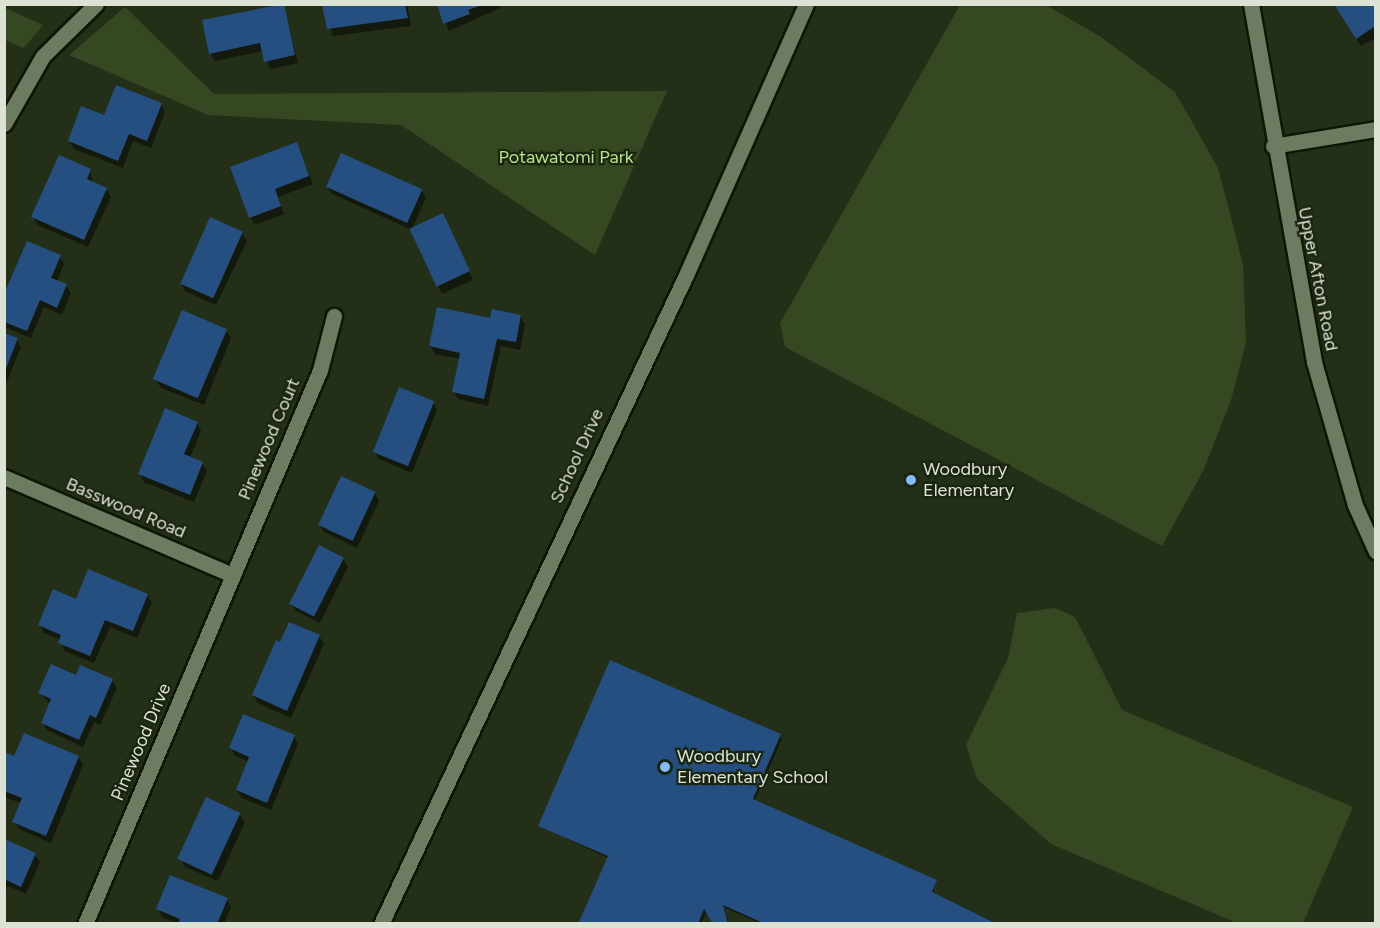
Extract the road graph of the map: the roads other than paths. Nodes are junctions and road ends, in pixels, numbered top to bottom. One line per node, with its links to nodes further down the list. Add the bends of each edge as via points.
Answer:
1 (96, 4): 4 (street, via 43,56)
2 (806, 4): 12 (street, School Drive, via 686,275)
3 (1251, 4): 6 (street, Upper Afton Road)
4 (4, 124)
5 (1376, 129): 6 (street)
6 (1273, 146): 9 (street, Upper Afton Road, via 1322,394 1355,505)
7 (334, 316): 10 (street, Pinewood Court, via 320,370)
8 (4, 477): 10 (street, Basswood Road)
9 (1376, 552)
10 (233, 575): 11 (street, Pinewood Drive)
11 (85, 924)
12 (381, 924)

